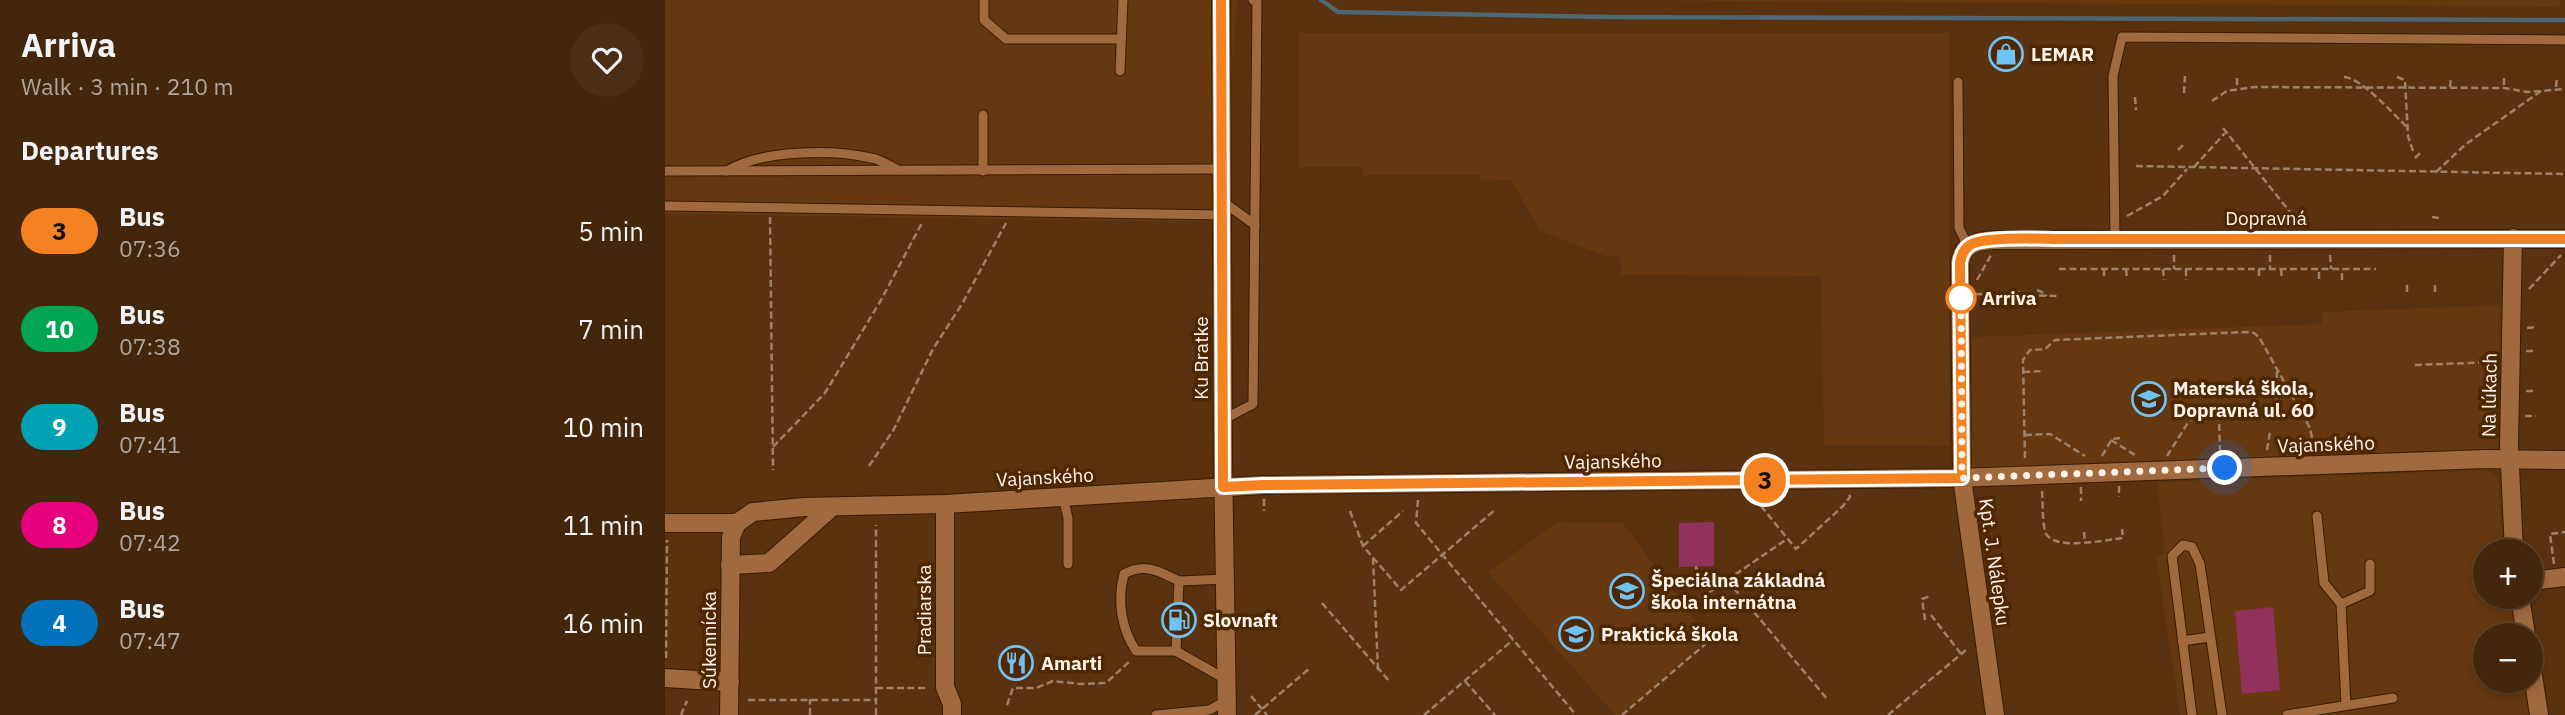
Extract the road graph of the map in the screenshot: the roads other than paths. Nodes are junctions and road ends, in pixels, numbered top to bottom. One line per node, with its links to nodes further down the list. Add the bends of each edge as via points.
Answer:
1 (984, 0): 5 (lane, via 984,20 1006,39)
2 (1123, 0): 5 (lane)
3 (1221, 0): 10 (street, Ku Bratke)
4 (1253, 0): 17 (lane, via 1257,2)
5 (1121, 39): 7 (lane)
6 (2565, 40): 18 (lane, via 2122,37 2113,76)
7 (1119, 71)
8 (1958, 82): 21 (lane, Kpt. J. Nálepku, via 1959,228)
9 (983, 115): 14 (lane)
10 (1221, 169): 14 (lane); 16 (street, Ku Bratke)
11 (665, 171): 12 (lane)
12 (727, 171): 13 (lane); 13 (lane, via 761,157 808,154 873,158)
13 (901, 171): 14 (lane)
14 (983, 171)
15 (665, 206): 16 (lane, via 1012,211)
16 (1221, 208): 17 (lane); 22 (street, Ku Bratke)
17 (1255, 225): 22 (lane, via 1253,404)
18 (2115, 231): 19 (street, Dopravná); 21 (street, Dopravná, via 1978,241)
19 (2513, 239): 20 (street, Dopravná); 23 (street, Na lúkach, via 2521,291 2511,361)
20 (2565, 239)
21 (1968, 246): 25 (street, Kpt. J. Nálepku, via 1960,263)
22 (1222, 416): 26 (street, Ku Bratke)
23 (2509, 460): 24 (street, Vajanského); 25 (street, Vajanského); 33 (street, Na lúkach)
24 (2565, 460)
25 (1962, 478): 26 (street, Vajanského); 53 (street, Kpt. J. Nálepku)
26 (1223, 487): 27 (street, Vajanského); 37 (street, Ku Bratke)
27 (1063, 497): 28 (street, Vajanského); 34 (lane)
28 (945, 504): 29 (street, Vajanského); 51 (street, Pradiarska, via 945,687)
29 (832, 507): 32 (street, Vajanského, via 753,512); 36 (street, Súkennícka, via 769,563)
30 (2317, 516): 39 (lane, via 2324,583)
31 (666, 523): 32 (street, Vajanského)
32 (737, 523): 36 (street, Súkennícka, via 731,537)
33 (2513, 539)
34 (1068, 564)
35 (2370, 564): 39 (lane, via 2370,591)
36 (730, 565): 45 (street, Súkennícka)
37 (1226, 579): 38 (lane); 44 (street, Ku Bratke)
38 (1179, 581): 42 (lane); 42 (lane, via 1157,568 1133,569 1124,574 1119,591 1127,638 1136,651)
39 (2341, 604): 48 (lane)
40 (2210, 637): 41 (lane); 41 (lane, via 2200,564 2192,547 2183,545 2172,556); 55 (lane)
41 (2182, 641): 54 (lane)
42 (1176, 651): 44 (lane)
43 (665, 678): 45 (street)
44 (1227, 680): 49 (street, Ku Bratke)
45 (730, 682): 50 (street, Súkennícka)
46 (2536, 693): 57 (street)
47 (2393, 698): 48 (lane)
48 (2346, 705): 56 (lane)
49 (1227, 708): 52 (lane)
50 (729, 715)
51 (951, 715)
52 (1156, 715)
53 (1995, 715)
54 (2192, 715)
55 (2222, 715)
56 (2287, 715)
57 (2539, 715)

